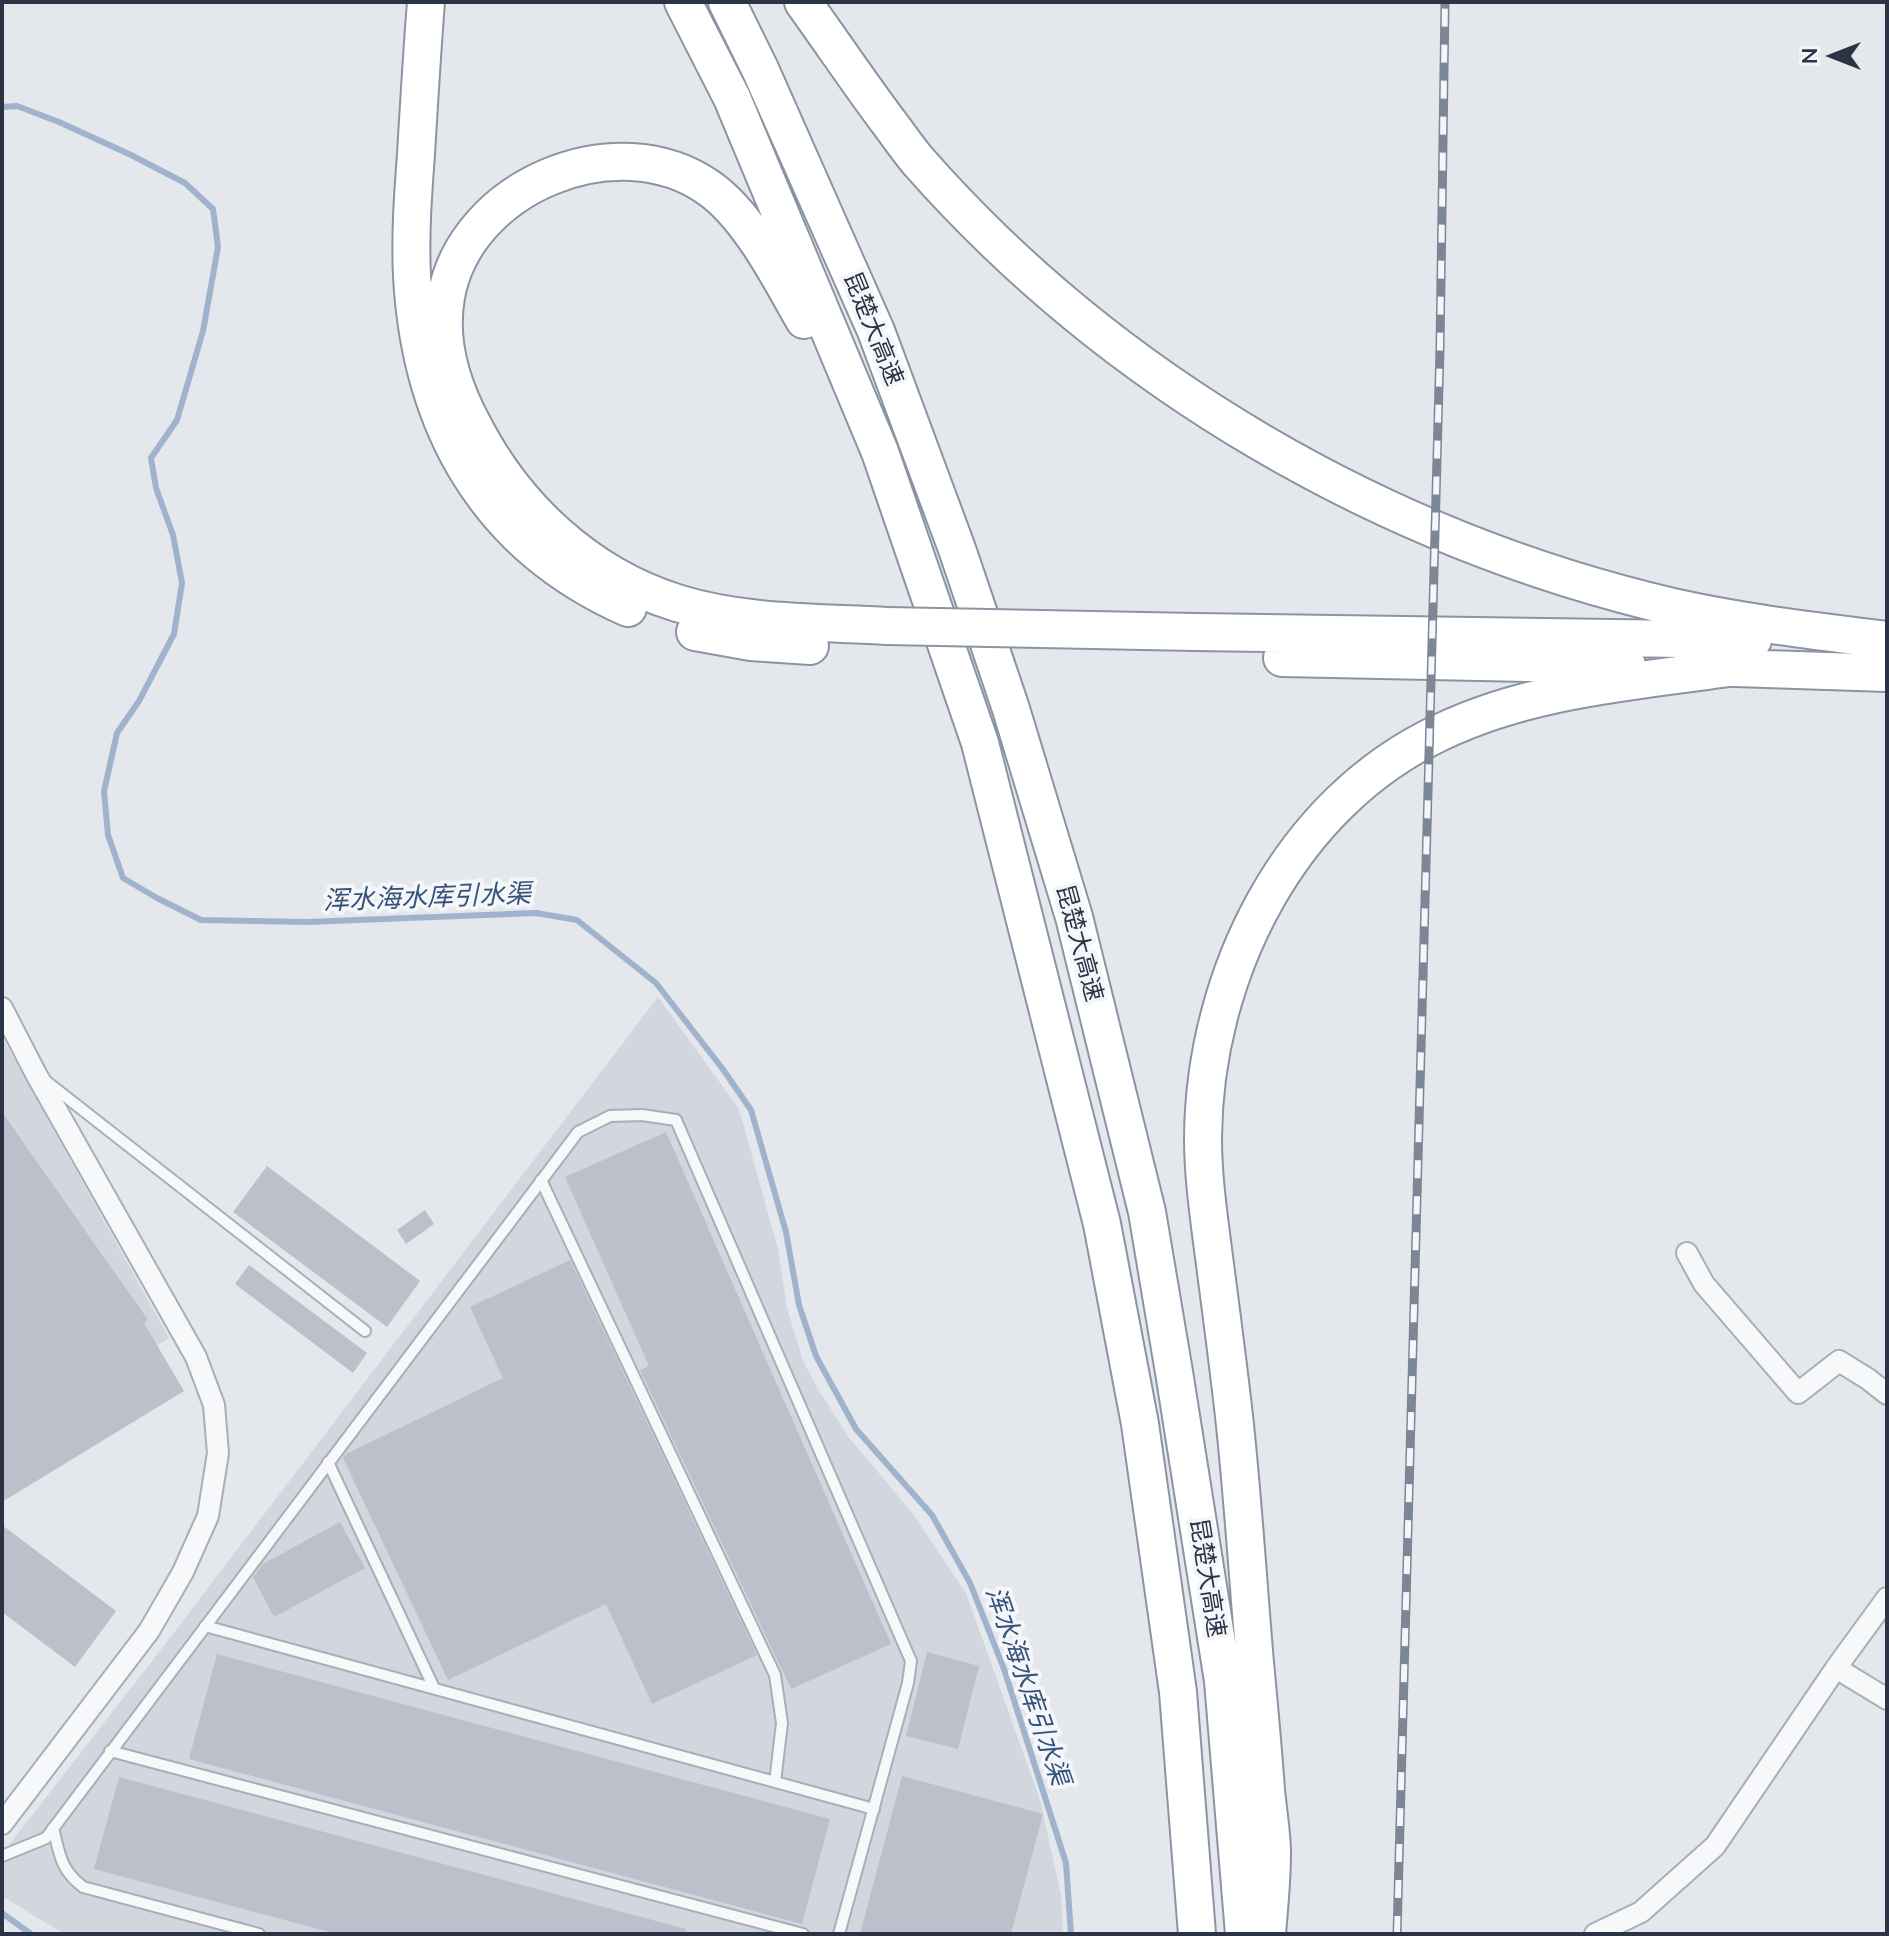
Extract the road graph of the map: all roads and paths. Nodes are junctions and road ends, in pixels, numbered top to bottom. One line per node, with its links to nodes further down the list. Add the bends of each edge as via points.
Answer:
1 (426, 2): 6 (highway, via 412,215 417,329 441,421 480,493 557,569 640,614 734,640 800,646)
2 (683, 2): 5 (highway, 昆楚大高速, via 732,98)
3 (727, 2): 33 (highway, 昆楚大高速, via 876,331 957,549 1074,917 1147,1212 1223,1681)
4 (803, 2): 7 (highway, via 917,160 979,225 1107,338 1235,427 1361,496 1534,567 1713,615)
5 (880, 452): 6 (highway, via 750,232 727,204 690,177 622,162 553,175 493,213 453,272 443,321 445,348 464,408 512,487 568,544 624,580 690,607); 32 (highway, 昆楚大高速, via 980,743 1102,1224 1140,1424 1178,1692)
6 (890, 638): 8 (highway)
7 (1887, 641): 8 (highway)
8 (1196, 644): 9 (highway)
9 (1728, 668): 10 (highway); 34 (highway, via 1544,696 1488,712 1395,757 1325,816 1297,849 1240,954 1212,1052 1203,1139 1234,1418 1272,1854)
10 (1887, 673)
11 (2, 1008): 12 (street)
12 (36, 1074): 15 (lane); 26 (street, via 196,1357 214,1405 218,1453 208,1516 149,1631)
13 (541, 1180): 17 (lane); 24 (lane, via 775,1675 782,1723); 25 (lane, via 578,1132 610,1116 676,1120 911,1661)
14 (1687, 1253): 16 (street, via 1704,1284 1798,1393 1839,1361)
15 (365, 1331)
16 (1887, 1394)
17 (328, 1462): 19 (lane); 21 (lane)
18 (1887, 1598): 20 (street)
19 (205, 1626): 21 (lane); 23 (lane)
20 (1836, 1668): 22 (street); 35 (street, via 1715,1846 1641,1912)
21 (434, 1688): 24 (lane)
22 (1887, 1699)
23 (110, 1751): 27 (lane); 30 (lane)
24 (775, 1782): 25 (lane)
25 (874, 1809): 31 (lane)
26 (2, 1824)
27 (53, 1828): 28 (lane, via 46,1838); 29 (lane, via 69,1876 83,1887)
28 (2, 1856)
29 (259, 1934)
30 (803, 1934)
31 (839, 1934)
32 (1197, 1934)
33 (1244, 1934)
34 (1267, 1934)
35 (1595, 1934)

